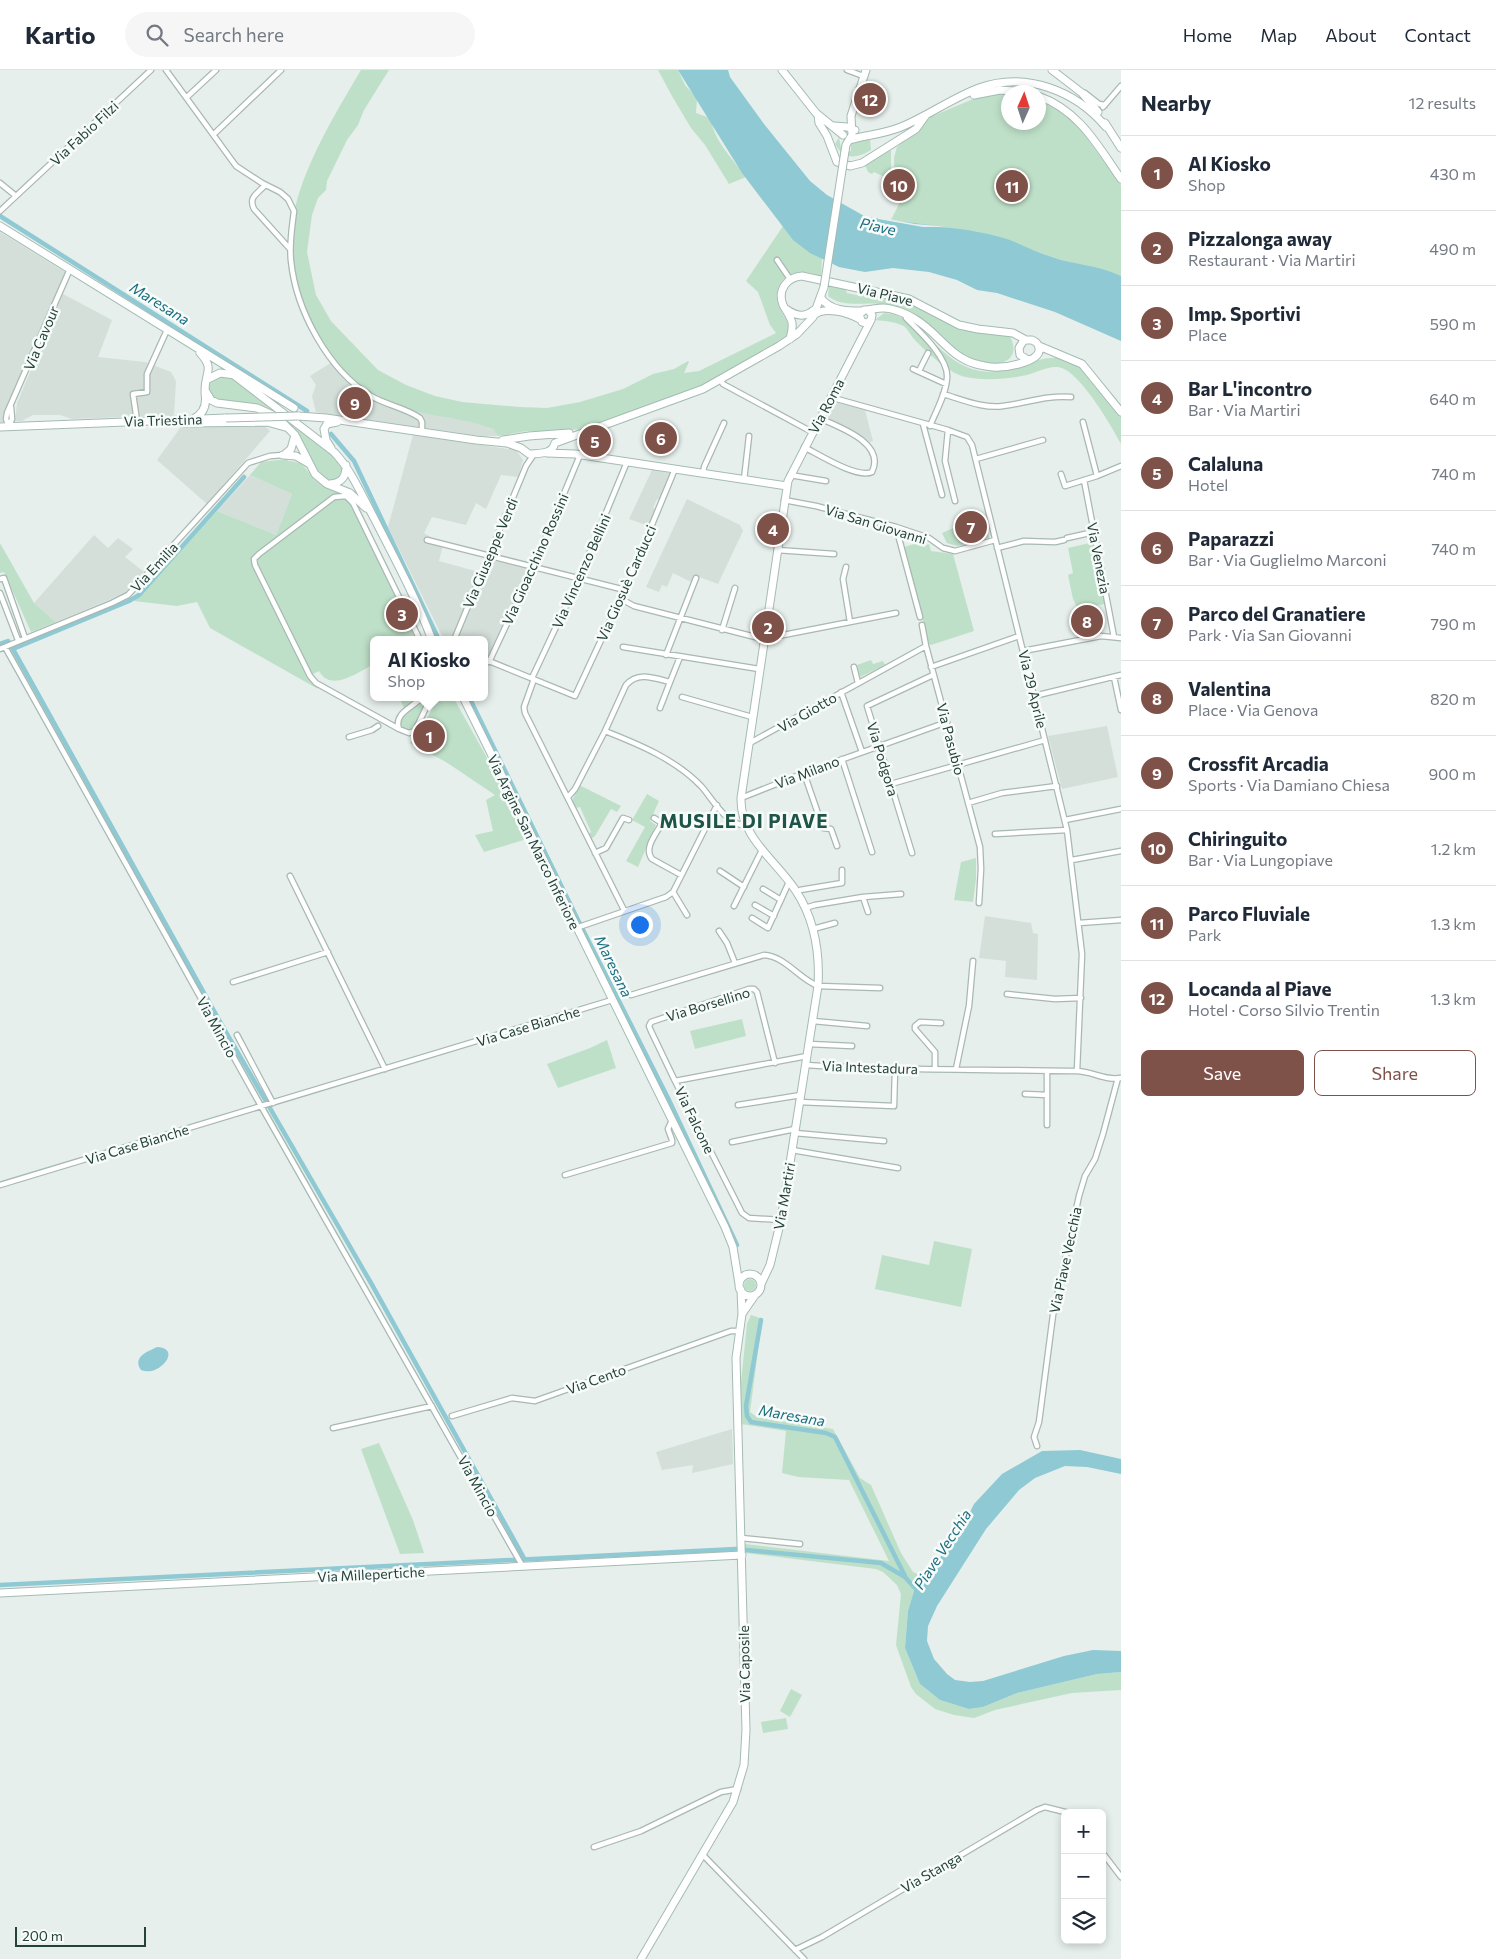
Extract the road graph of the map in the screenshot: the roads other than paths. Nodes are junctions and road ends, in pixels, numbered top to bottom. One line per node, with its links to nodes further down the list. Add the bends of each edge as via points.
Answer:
1 (151, 70): 28 (street, Via Fabio Filzi)
2 (166, 70): 13 (street)
3 (216, 70): 13 (street)
4 (281, 70): 21 (street)
5 (782, 70): 17 (street)
6 (847, 70): 8 (street)
7 (1052, 70): 11 (street)
8 (865, 73): 20 (street)
9 (1121, 86): 11 (street, via 1104,106)
10 (1001, 90): 12 (street)
11 (1081, 93): 15 (street); 19 (street)
12 (964, 96): 15 (street, via 995,84 1037,84 1060,91); 16 (street)
13 (187, 97): 21 (street)
14 (1046, 99): 25 (street, via 1076,118)
15 (1090, 110): 19 (street)
16 (926, 114): 17 (street, via 916,129 870,159 850,166 837,162); 22 (street, via 896,129)
17 (820, 119): 18 (street)
18 (834, 126): 20 (street); 23 (street)
19 (1106, 127): 24 (street)
20 (848, 128): 22 (street); 23 (street, via 852,135)
21 (214, 134): 27 (street, via 236,166)
22 (868, 135): 23 (street)
23 (846, 143): 35 (street, bridge)
24 (1121, 148)
25 (1121, 179)
26 (0, 183): 28 (street)
27 (265, 185): 31 (street, via 280,192 293,206); 31 (street, via 252,197 251,203)
28 (16, 196): 29 (street, Via Fabio Filzi)
29 (0, 211)
30 (0, 226): 33 (street)
31 (290, 249): 79 (street, via 294,284 317,338 356,385 370,396 420,418)
32 (777, 260): 34 (street)
33 (70, 269): 43 (street); 77 (street, Via Cavour, via 11,407)
34 (790, 279): 36 (street, via 782,291); 44 (street, Via Piave, via 807,276 909,299 968,328)
35 (821, 298): 37 (street); 39 (street, Via Piave, via 832,308)
36 (785, 308): 37 (street, via 796,316 809,315); 45 (street, via 792,323)
37 (817, 309): 40 (street)
38 (889, 310): 39 (street, Via Piave); 42 (street, Via Piave); 54 (street, Via Piave, via 916,319 949,350 968,362)
39 (866, 311): 42 (street); 42 (street, Via Roma, via 859,315)
40 (813, 317): 42 (street, Via Piave, via 820,311 832,311); 45 (street)
41 (906, 318): 60 (street, via 944,363)
42 (866, 320): 63 (street, Via Roma, via 862,337)
43 (167, 330): 48 (street); 70 (street, via 147,374 147,392 133,394)
44 (1007, 332): 46 (street, Via Piave); 49 (street)
45 (790, 340): 59 (street)
46 (1026, 340): 47 (street, via 1033,340); 49 (street)
47 (1039, 346): 51 (street); 52 (street)
48 (196, 349): 57 (street); 58 (street, via 209,365)
49 (1019, 349): 53 (street, via 1022,357); 54 (street, via 1014,361)
50 (928, 353): 56 (street)
51 (1059, 355): 52 (street); 65 (street, via 1087,369)
52 (1038, 356): 53 (street)
53 (1028, 360): 54 (street, Via Piave)
54 (1004, 367)
55 (913, 369): 56 (street)
56 (919, 371): 60 (street)
57 (232, 374): 58 (street, via 215,373); 66 (street); 91 (street)
58 (207, 379): 61 (street)
59 (720, 379): 81 (street, via 703,389); 82 (street, via 723,384)
60 (946, 384): 62 (street)
61 (205, 392): 68 (street, via 204,410); 80 (street, via 217,404 257,408 270,413)
62 (943, 394): 64 (street, via 985,406 1001,407 1036,398); 75 (street)
63 (830, 397): 67 (street, Via Roma); 74 (street, Via 29 Aprile)
64 (1071, 397)
65 (1121, 412)
66 (315, 416): 68 (street, Via Triestina, bridge); 71 (street, Via Triestina)
67 (819, 418): 82 (street, Via Roma); 89 (street, via 868,444 874,461 872,472 858,473)
68 (193, 419): 69 (street, Via Triestina)
69 (157, 420): 70 (street, Via Triestina); 80 (street, via 194,424 272,423)
70 (137, 422): 77 (street, Via Triestina)
71 (355, 422): 79 (street); 91 (street, via 331,422 325,426 326,440)
72 (1083, 422): 107 (street)
73 (724, 423): 104 (street)
74 (923, 424): 75 (street, Via 29 Aprile); 113 (street)
75 (930, 426): 78 (street, Via 29 Aprile)
76 (0, 427): 77 (street, Via Triestina)
77 (9, 427)
78 (948, 430): 97 (street, Via 29 Aprile, via 967,438); 115 (street, via 945,461)
79 (422, 431): 87 (street)
80 (293, 432): 95 (street, via 291,449); 99 (street)
81 (582, 432): 83 (street); 88 (street)
82 (812, 432): 89 (street, Via Roma)
83 (549, 435): 84 (street); 88 (street)
84 (525, 436): 87 (street); 90 (street, via 520,441)
85 (749, 436): 108 (street)
86 (1043, 440): 97 (street)
87 (493, 442): 90 (street, via 510,443)
88 (555, 444): 92 (street); 93 (street, via 557,450)
89 (804, 447): 106 (street, Via Roma)
90 (523, 450): 94 (street); 101 (street, Via Giuseppe Verdi)
91 (334, 452): 100 (street)
92 (548, 453): 93 (street); 94 (street)
93 (564, 453): 96 (street)
94 (534, 454): 101 (street, Via Giuseppe Verdi)
95 (283, 455): 99 (street, via 300,457); 147 (street, Via Emilia, via 248,463 128,595)
96 (580, 455): 98 (street); 126 (street, Via Gioacchino Rossini)
97 (976, 459): 120 (street, Via 29 Aprile)
98 (627, 462): 103 (street); 127 (street, Via Vincenzo Bellini)
99 (310, 465): 111 (street)
100 (346, 465): 111 (street, via 343,479); 116 (street)
101 (526, 466): 124 (street, Via Giuseppe Verdi)
102 (1121, 466): 107 (street)
103 (675, 469): 104 (street); 131 (street, Via Giosuè Carducci)
104 (703, 474): 108 (street)
105 (1062, 474): 109 (street, via 1065,486)
106 (790, 475): 110 (street); 112 (street, Via Roma)
107 (1097, 476): 109 (street)
108 (744, 480): 112 (street)
109 (1084, 480): 118 (street, Via Venezia)
110 (826, 481)
111 (327, 484): 116 (street, via 350,493)
112 (787, 486): 114 (street, Via Martiri)
113 (942, 494)
114 (784, 500): 117 (street, Via San Giovanni); 122 (street, Via Martiri)
115 (955, 501)
116 (373, 516): 137 (street)
117 (896, 527): 120 (street, Via San Giovanni, via 955,551); 135 (street)
118 (1094, 532): 121 (street, via 1055,542 1024,541); 146 (street, Via Venezia)
119 (427, 540): 124 (street)
120 (995, 540): 121 (street, Via 29 Aprile)
121 (997, 548): 145 (street, Via 29 Aprile)
122 (777, 550): 123 (street); 149 (street, Via Martiri)
123 (834, 554)
124 (488, 557): 126 (street); 144 (street, Via Giuseppe Verdi)
125 (846, 567): 138 (street, via 843,579)
126 (533, 568): 127 (street); 156 (street, Via Gioacchino Rossini)
127 (579, 578): 131 (street); 165 (street, Via Vincenzo Bellini)
128 (696, 578): 136 (street)
129 (0, 579): 147 (street, via 4,578)
130 (735, 588): 140 (street)
131 (625, 590): 133 (street, Via Giosuè Carducci)
132 (0, 593): 150 (street)
133 (621, 599): 136 (street); 165 (street, Via Giosuè Carducci, via 574,696)
134 (896, 613): 138 (street)
135 (920, 617)
136 (680, 619): 140 (street); 155 (street)
137 (425, 622): 142 (street); 143 (street)
138 (850, 622): 149 (street)
139 (922, 625): 152 (street)
140 (722, 630): 149 (street)
141 (418, 636): 179 (street, via 353,503 346,496 334,497 256,556 255,565 313,681)
142 (427, 636)
143 (430, 636)
144 (456, 636)
145 (1019, 636): 154 (street, Via 29 Aprile); 160 (street)
146 (1114, 637): 148 (street); 154 (street, via 1101,636)
147 (25, 638): 150 (street, Via Emilia)
148 (1121, 638)
149 (763, 639): 161 (street, Via Martiri)
150 (18, 640): 151 (street, Via Emilia)
151 (6, 646): 268 (street, Via Mincio)
152 (926, 646): 160 (street); 167 (street, Via Giotto)
153 (623, 647): 155 (street)
154 (1023, 651): 169 (street, Via 29 Aprile)
155 (666, 655): 157 (street)
156 (488, 657)
157 (680, 657): 161 (street); 166 (street)
158 (488, 662): 165 (street)
159 (854, 667): 167 (street)
160 (931, 667): 162 (street, Via Pasubio)
161 (759, 669): 176 (street, Via Martiri)
162 (933, 675): 177 (street, Via Pasubio); 184 (street, Via Podgora, via 867,706)
163 (1121, 676): 164 (street)
164 (1114, 677): 169 (street); 175 (street)
165 (533, 679): 192 (street, Via Vincenzo Bellini, via 524,709)
166 (670, 682): 174 (street); 180 (street, via 650,677 631,679)
167 (858, 683): 168 (street, Via Giotto)
168 (841, 692): 183 (street, Via Giotto); 185 (street)
169 (1034, 696): 182 (street, Via 29 Aprile)
170 (682, 697): 176 (street)
171 (417, 701): 179 (street, via 403,712 398,720)
172 (429, 701): 179 (street, via 415,731 409,734)
173 (465, 701): 233 (street, Via Argine San Marco Inferiore)
174 (660, 708)
175 (1121, 710)
176 (752, 717): 183 (street, Via Martiri)
177 (947, 722): 184 (street, Via Milano); 187 (street, Via Pasubio)
178 (378, 726): 181 (street)
179 (399, 729)
180 (605, 731): 192 (street); 194 (street, via 648,748 700,785)
181 (349, 737)
182 (1045, 740): 187 (street); 190 (street, Via 29 Aprile)
183 (751, 741): 191 (street, Via Martiri)
184 (880, 746): 185 (street, Via Milano); 189 (street, Via Podgora)
185 (862, 752): 186 (street, Via Milano)
186 (842, 759): 188 (street, Via Milano); 205 (street)
187 (958, 764): 189 (street); 193 (street, Via Pasubio)
188 (804, 773): 191 (street, Via Milano, via 752,794); 202 (street, via 823,828 831,829)
189 (891, 784): 207 (street, Via Podgora)
190 (1057, 786): 193 (street, via 991,796); 198 (street, Via 29 Aprile)
191 (741, 795): 199 (street, Via Martiri)
192 (568, 797): 206 (street, Via Vincenzo Bellini)
193 (968, 803): 221 (street, Via Pasubio, via 980,847)
194 (717, 805): 199 (street, via 733,821 740,825); 211 (street)
195 (1121, 809): 198 (street)
196 (654, 818): 211 (street, via 662,823 649,848 649,855)
197 (629, 820): 206 (street, via 623,818 606,848)
198 (1065, 820): 200 (street, Via 29 Aprile)
199 (744, 821): 203 (street, Via Martiri)
200 (1067, 830): 201 (street); 208 (street, Via 29 Aprile)
201 (995, 834)
202 (837, 846)
203 (762, 850): 213 (street, Via Martiri); 214 (street)
204 (1121, 851): 208 (street)
205 (872, 852)
206 (596, 853): 225 (street, Via Vincenzo Bellini)
207 (912, 853)
208 (1072, 860): 232 (street, Via 29 Aprile)
209 (842, 870): 217 (street, via 842,883)
210 (720, 871): 214 (street)
211 (681, 875): 216 (street)
212 (290, 876): 236 (street)
213 (789, 882): 217 (street, Via Martiri); 220 (street)
214 (744, 887): 223 (street)
215 (763, 889): 220 (street)
216 (673, 892): 225 (street); 227 (street)
217 (797, 892): 224 (street, Via Martiri)
218 (901, 894): 219 (street)
219 (863, 897): 224 (street); 226 (street)
220 (781, 900): 228 (street)
221 (979, 903)
222 (755, 905): 228 (street)
223 (734, 906)
224 (805, 908): 234 (street, Via Martiri)
225 (624, 910): 233 (street)
226 (868, 912)
227 (687, 915)
228 (774, 916): 229 (street, via 768,928)
229 (752, 918)
230 (1121, 920): 232 (street)
231 (835, 923): 234 (street)
232 (1079, 923): 244 (street, Via 29 Aprile)
233 (578, 927): 245 (street, Via Argine San Marco Inferiore)
234 (813, 929): 240 (street, Via Martiri, via 818,952)
235 (719, 931): 238 (street)
236 (328, 952): 239 (street); 256 (street)
237 (974, 961): 257 (street)
238 (735, 963): 240 (street, via 773,956); 243 (street)
239 (233, 982)
240 (818, 986): 241 (street); 246 (street, Via Martiri)
241 (880, 988)
242 (1007, 994): 244 (street)
243 (631, 996)
244 (1081, 998): 260 (street, Via 29 Aprile)
245 (612, 1000): 256 (street, Via Case Bianche); 269 (street, Via Argine San Marco Inferiore)
246 (812, 1020): 248 (street); 250 (street, Via Martiri)
247 (941, 1022): 258 (street, Via Intestadura, via 920,1022 915,1026 935,1052)
248 (867, 1026)
249 (237, 1035): 266 (street)
250 (809, 1044): 251 (street); 252 (street, Via Martiri)
251 (852, 1046)
252 (807, 1056): 253 (street, Via Falcone); 254 (street, Via Martiri)
253 (775, 1063): 262 (street, Via Falcone); 262 (street, Via Borsellino, via 758,992 752,988 651,1022 651,1031)
254 (806, 1065): 255 (street, Via Intestadura); 265 (street, Via Martiri)
255 (895, 1068): 258 (street, Via Intestadura); 265 (street, via 894,1106)
256 (386, 1069): 266 (street, Via Case Bianche)
257 (956, 1069): 258 (street, Via Intestadura); 259 (street, Via Intestadura)
258 (935, 1070)
259 (1048, 1071): 260 (street, Via Intestadura); 264 (street)
260 (1077, 1071): 261 (street, Via Intestadura, via 1104,1078)
261 (1120, 1078): 290 (street, Via Piave Vecchia, via 1104,1134 1085,1176 1076,1212 1053,1315 1039,1422 1034,1436)
262 (676, 1082): 278 (street, Via Falcone, via 742,1214 749,1218)
263 (1025, 1094): 264 (street)
264 (1047, 1095): 270 (street)
265 (800, 1099): 267 (street); 271 (street, Via Martiri)
266 (272, 1103): 268 (street, Via Case Bianche)
267 (738, 1105)
268 (263, 1106): 277 (street, Via Case Bianche); 287 (street, Via Mincio)
269 (672, 1120): 276 (street, Via Argine San Marco Inferiore, via 668,1129 672,1143); 279 (street, Via Argine San Marco Inferiore, via 730,1238)
270 (1047, 1125)
271 (795, 1131): 272 (street); 273 (street); 274 (street, Via Martiri)
272 (884, 1141)
273 (732, 1142)
274 (792, 1150): 275 (street); 278 (street, Via Martiri)
275 (898, 1168)
276 (565, 1175)
277 (0, 1185)
278 (781, 1220): 280 (street, Via Martiri)
279 (736, 1261): 281 (street, Via Argine San Marco Inferiore); 283 (street, Via Argine San Marco Inferiore)
280 (770, 1262): 281 (street); 282 (street, Via Martiri)
281 (751, 1275): 282 (street, Via Argine San Marco Inferiore); 283 (street, via 743,1277)
282 (761, 1284): 284 (street)
283 (740, 1287): 284 (street, via 747,1296); 285 (street, Via Caposile)
284 (755, 1295): 285 (street, Via Caposile)
285 (742, 1314): 286 (street, Via Caposile)
286 (739, 1331): 288 (street, Via Cento, via 731,1331 535,1401 512,1398); 292 (street, Via Caposile, via 736,1358)
287 (432, 1406): 289 (street); 293 (street, Via Mincio)
288 (452, 1416)
289 (333, 1428)
290 (1037, 1446)
291 (800, 1544): 292 (street)
292 (741, 1547): 293 (street, Via Millepertiche); 295 (street, Via Caposile, via 746,1742)
293 (522, 1564): 294 (street, Via Millepertiche)
294 (0, 1593)
295 (738, 1789): 297 (street, via 721,1792 641,1830); 298 (street, Via Caposile)
296 (1061, 1811): 301 (street, Via Stanga, via 1045,1807 1037,1810)
297 (594, 1847)
298 (702, 1854): 301 (street); 302 (street, Via Caposile)
299 (1104, 1854): 300 (street)
300 (1121, 1877)
301 (795, 1950): 303 (street)
302 (641, 1959)
303 (804, 1959)

